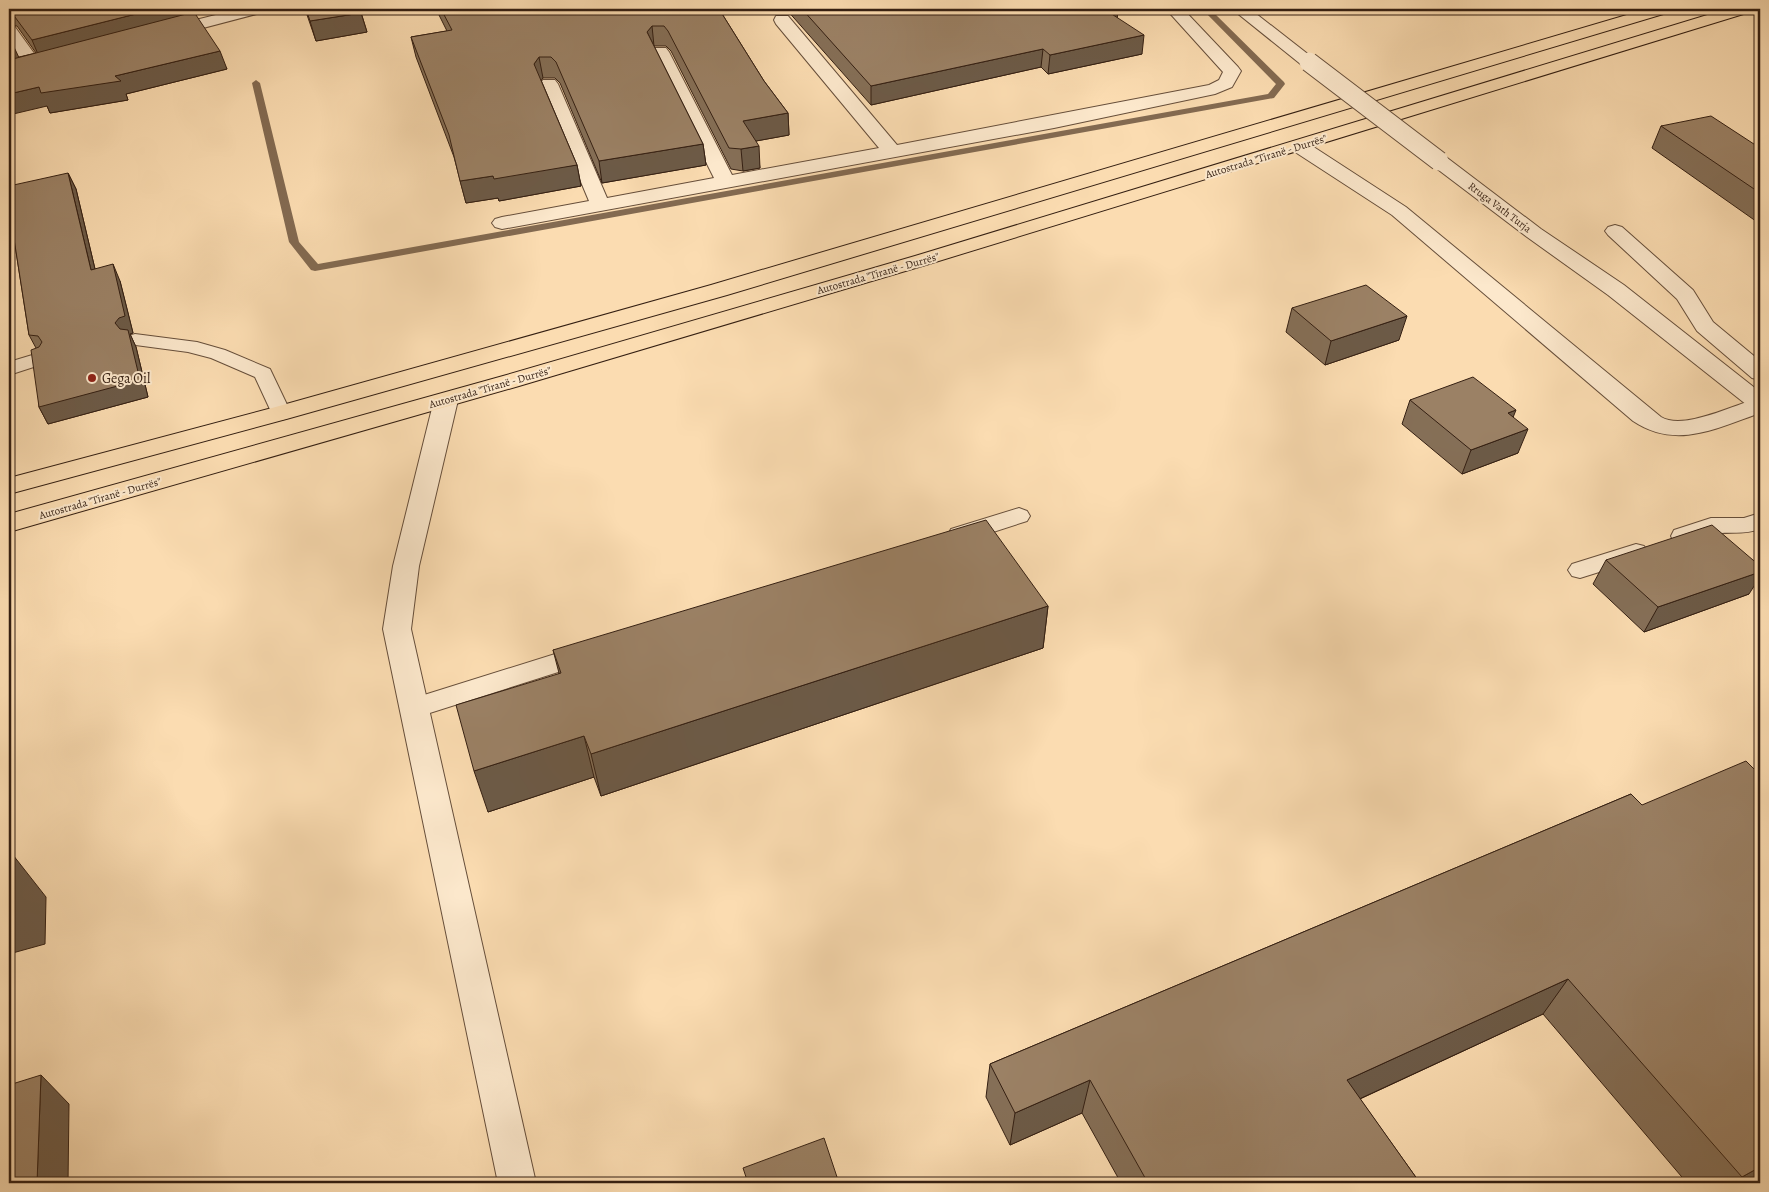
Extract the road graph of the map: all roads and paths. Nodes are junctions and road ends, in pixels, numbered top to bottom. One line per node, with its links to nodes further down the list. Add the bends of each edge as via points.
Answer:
1 (258, 9): 8 (street)
2 (1174, 9): 15 (street, via 1232,71 1226,83 1215,89 1054,122)
3 (1240, 9): 25 (street, Rruga Vath Turja, bridge, via 1534,233 1616,290)
4 (1664, 9): 26 (highway, Autostrada "Tiranë - Durrës", via 912,234)
5 (1744, 9): 14 (highway, Autostrada "Tiranë - Durrës")
6 (782, 20): 15 (street)
7 (9, 31): 11 (street)
8 (146, 38)
9 (660, 52): 16 (street)
10 (54, 62): 11 (street)
11 (35, 67): 12 (street)
12 (18, 72)
13 (549, 84): 17 (street)
14 (1299, 146): 24 (highway, Autostrada "Tiranë - Durrës"); 25 (street, via 1399,211 1642,416 1662,428 1698,424)
15 (891, 150): 16 (street)
16 (726, 180): 17 (street)
17 (600, 204): 18 (street)
18 (502, 223)
19 (1615, 231): 23 (street, via 1685,295 1705,326)
20 (134, 340): 26 (lane, via 190,346 263,373)
21 (39, 359): 22 (lane)
22 (9, 368)
23 (1760, 373)
24 (446, 400): 30 (highway, Autostrada "Tiranë - Durrës"); 34 (street, via 406,566 398,629)
25 (1760, 404)
26 (281, 414): 27 (highway, Autostrada "Tiranë - Durrës")
27 (9, 486)
28 (1019, 516): 31 (lane)
29 (1760, 521): 32 (lane, via 1746,526 1711,526)
30 (9, 523)
31 (934, 543)
32 (1580, 570)
33 (613, 645): 34 (lane)
34 (414, 708): 35 (street)
35 (517, 1183)

